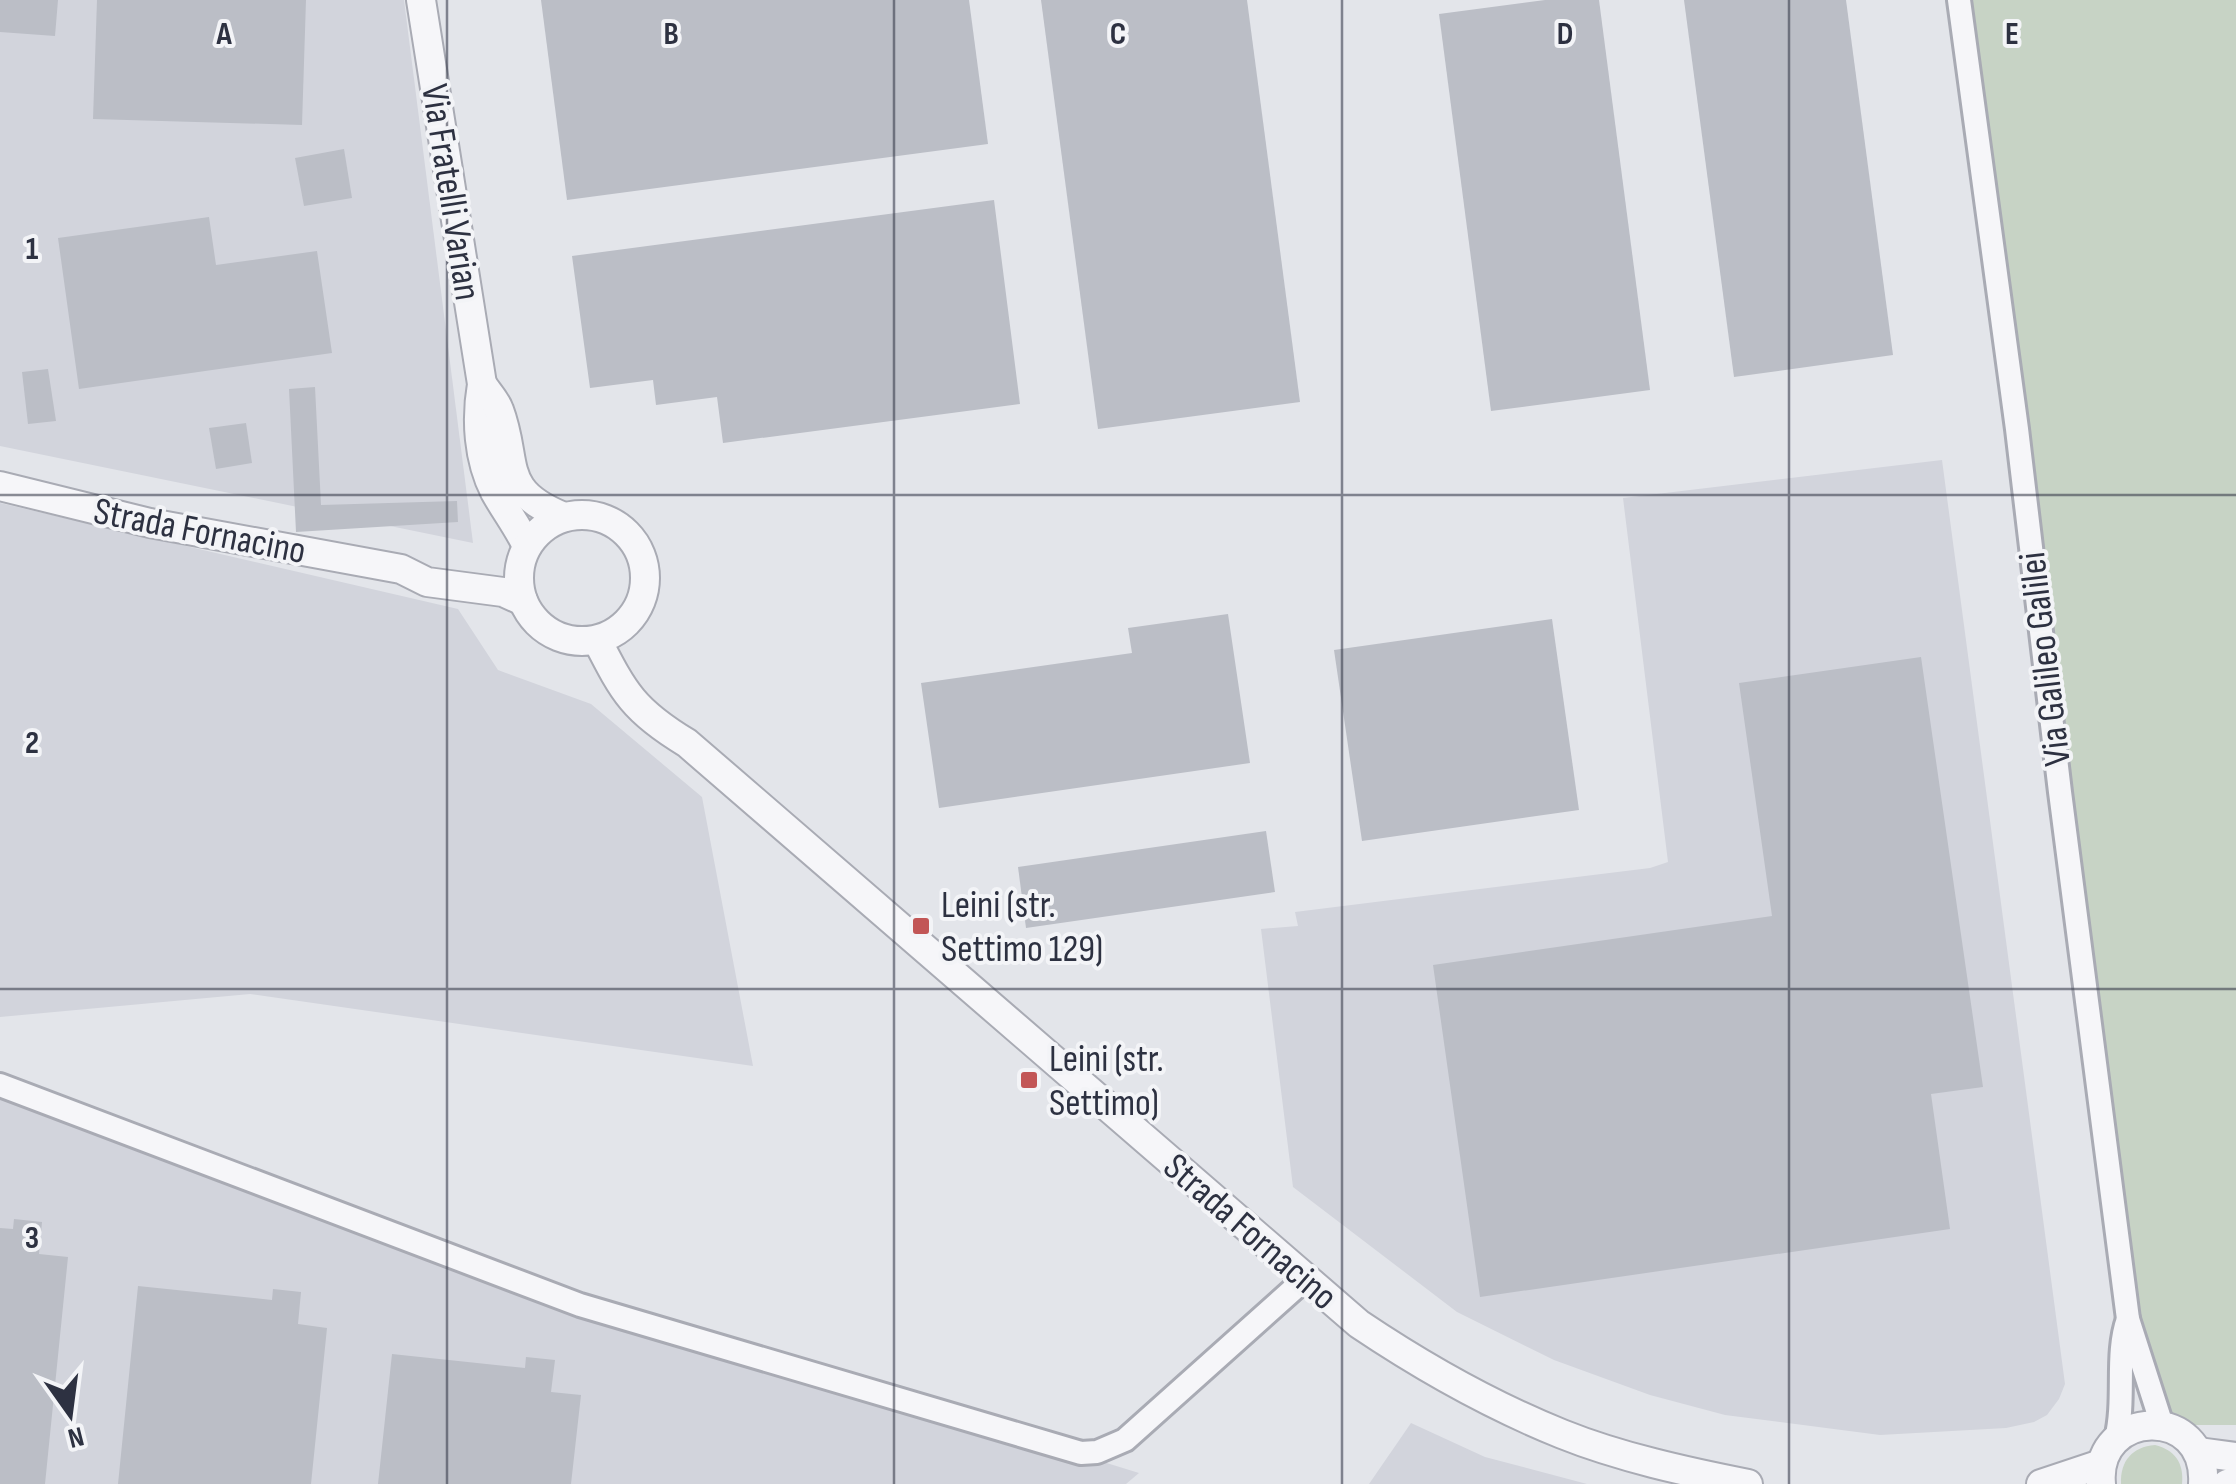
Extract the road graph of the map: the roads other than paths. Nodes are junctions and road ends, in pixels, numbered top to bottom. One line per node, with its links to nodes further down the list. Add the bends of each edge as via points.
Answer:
1 (421, 0): 3 (street, Via Fratelli Varian)
2 (1959, 0): 14 (street, Via Galileo Galilei)
3 (482, 384): 5 (street, Via Fratelli Varian, via 499,408 510,466 522,489 538,506); 6 (street, Via Fratelli Varian, via 477,413 484,462)
4 (0, 486): 7 (street, Strada Fornacino, via 150,523)
5 (564, 517): 6 (street, via 536,533); 9 (street, via 607,519 638,549 644,589)
6 (525, 550): 7 (street, Strada Fornacino, via 486,571); 8 (street, via 519,570)
7 (401, 569): 8 (street, Strada Fornacino, via 427,582)
8 (523, 601): 10 (street, via 545,630)
9 (628, 621): 10 (street); 11 (street, Strada Fornacino, via 630,671)
10 (597, 640): 11 (street, Strada Fornacino, via 635,705)
11 (686, 743): 13 (street, Strada Fornacino)
12 (0, 1084): 13 (street, via 580,1305 1081,1453 1124,1440)
13 (1306, 1278): 21 (street, Strada Fornacino, via 1411,1359 1529,1419 1564,1435)
14 (2128, 1319): 15 (street, Via Galileo Galilei); 16 (street, Via Galileo Galilei)
15 (2162, 1426): 16 (street, via 2137,1426); 17 (street, via 2183,1434)
16 (2116, 1439): 19 (street)
17 (2198, 1452): 18 (street); 23 (street)
18 (2236, 1457)
19 (2101, 1474): 22 (street)
20 (2236, 1481): 24 (street)
21 (1748, 1484)
22 (2042, 1484)
23 (2203, 1484)
24 (2227, 1484)

